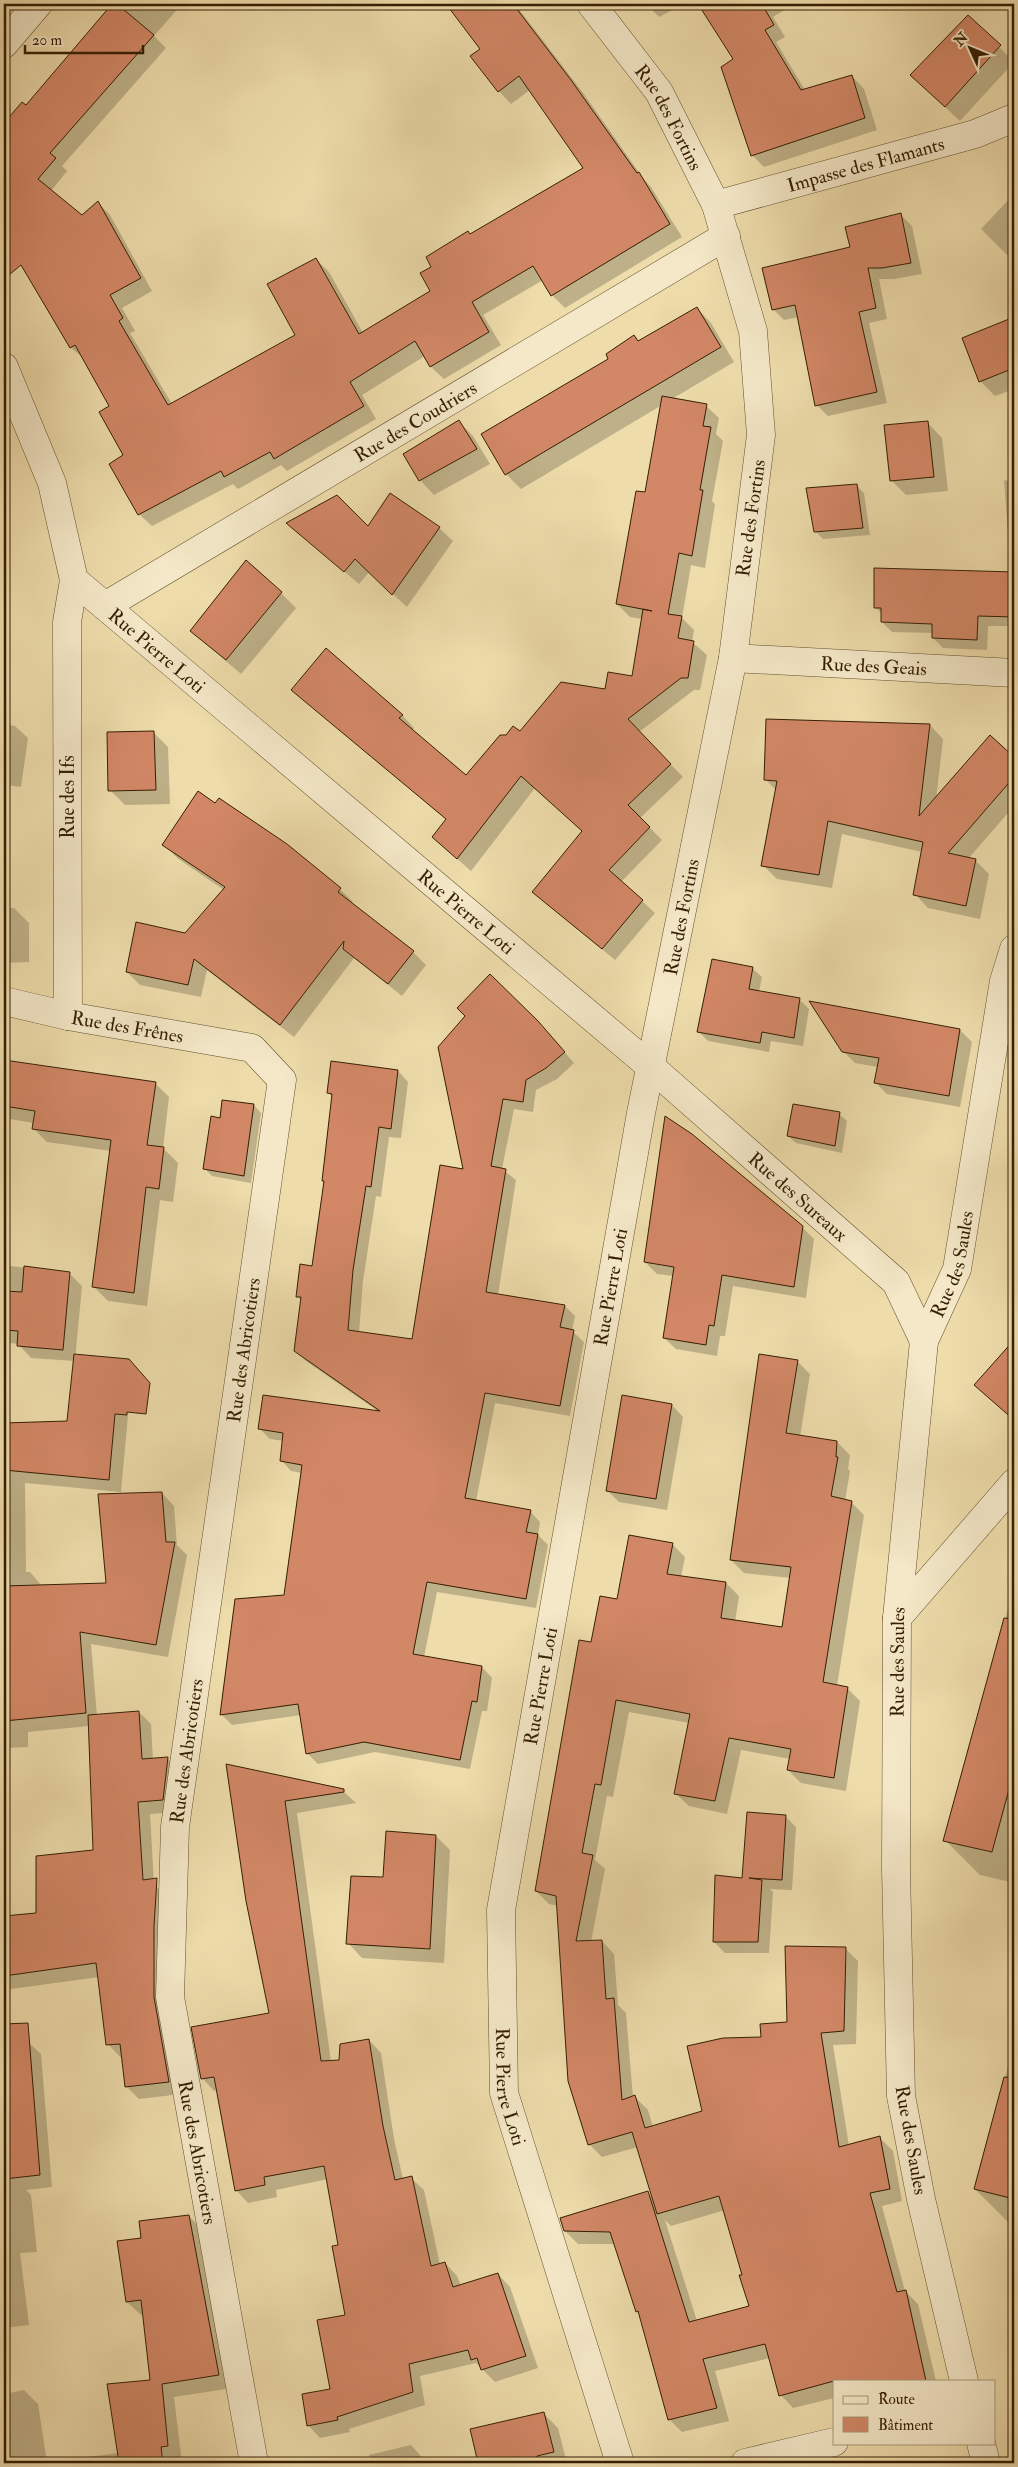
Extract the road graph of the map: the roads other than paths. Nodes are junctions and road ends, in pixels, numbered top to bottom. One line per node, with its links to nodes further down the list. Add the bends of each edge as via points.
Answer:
1 (38, 4): 3 (street)
2 (591, 4): 5 (street, Rue des Fortins, via 659,92)
3 (8, 32)
4 (1014, 118): 5 (street, Impasse des Flamants, via 975,134)
5 (716, 205): 6 (street, Rue des Fortins)
6 (726, 236): 9 (street, Rue des Coudriers); 10 (street, Rue des Fortins, via 754,331 761,435)
7 (4, 367): 8 (street, via 52,483)
8 (74, 580): 9 (street, Rue Pierre Loti); 14 (street, Rue des Ifs, via 67,622)
9 (105, 606): 16 (street, Rue Pierre Loti)
10 (733, 658): 11 (street, Rue des Geais); 16 (street, Rue des Fortins)
11 (1014, 673)
12 (1014, 949): 17 (street, Rue des Saules, via 1004,981 957,1269)
13 (4, 1001): 14 (street, Rue des Frênes)
14 (68, 1016): 15 (street, Rue des Frênes)
15 (252, 1048): 23 (street, Rue des Abricotiers, via 282,1080 175,1828 170,1997)
16 (651, 1067): 17 (street, Rue des Sureaux, via 896,1282); 24 (street, Rue Pierre Loti, via 501,1910 504,2093)
17 (924, 1341): 19 (street, Rue des Saules)
18 (1014, 1483): 19 (street)
19 (898, 1618): 20 (street, Rue des Saules, via 896,1869 901,2096 921,2199)
20 (964, 2380)
21 (833, 2442): 25 (street)
22 (981, 2444): 26 (street)
23 (254, 2463)
24 (620, 2463)
25 (745, 2463)
26 (986, 2463)

